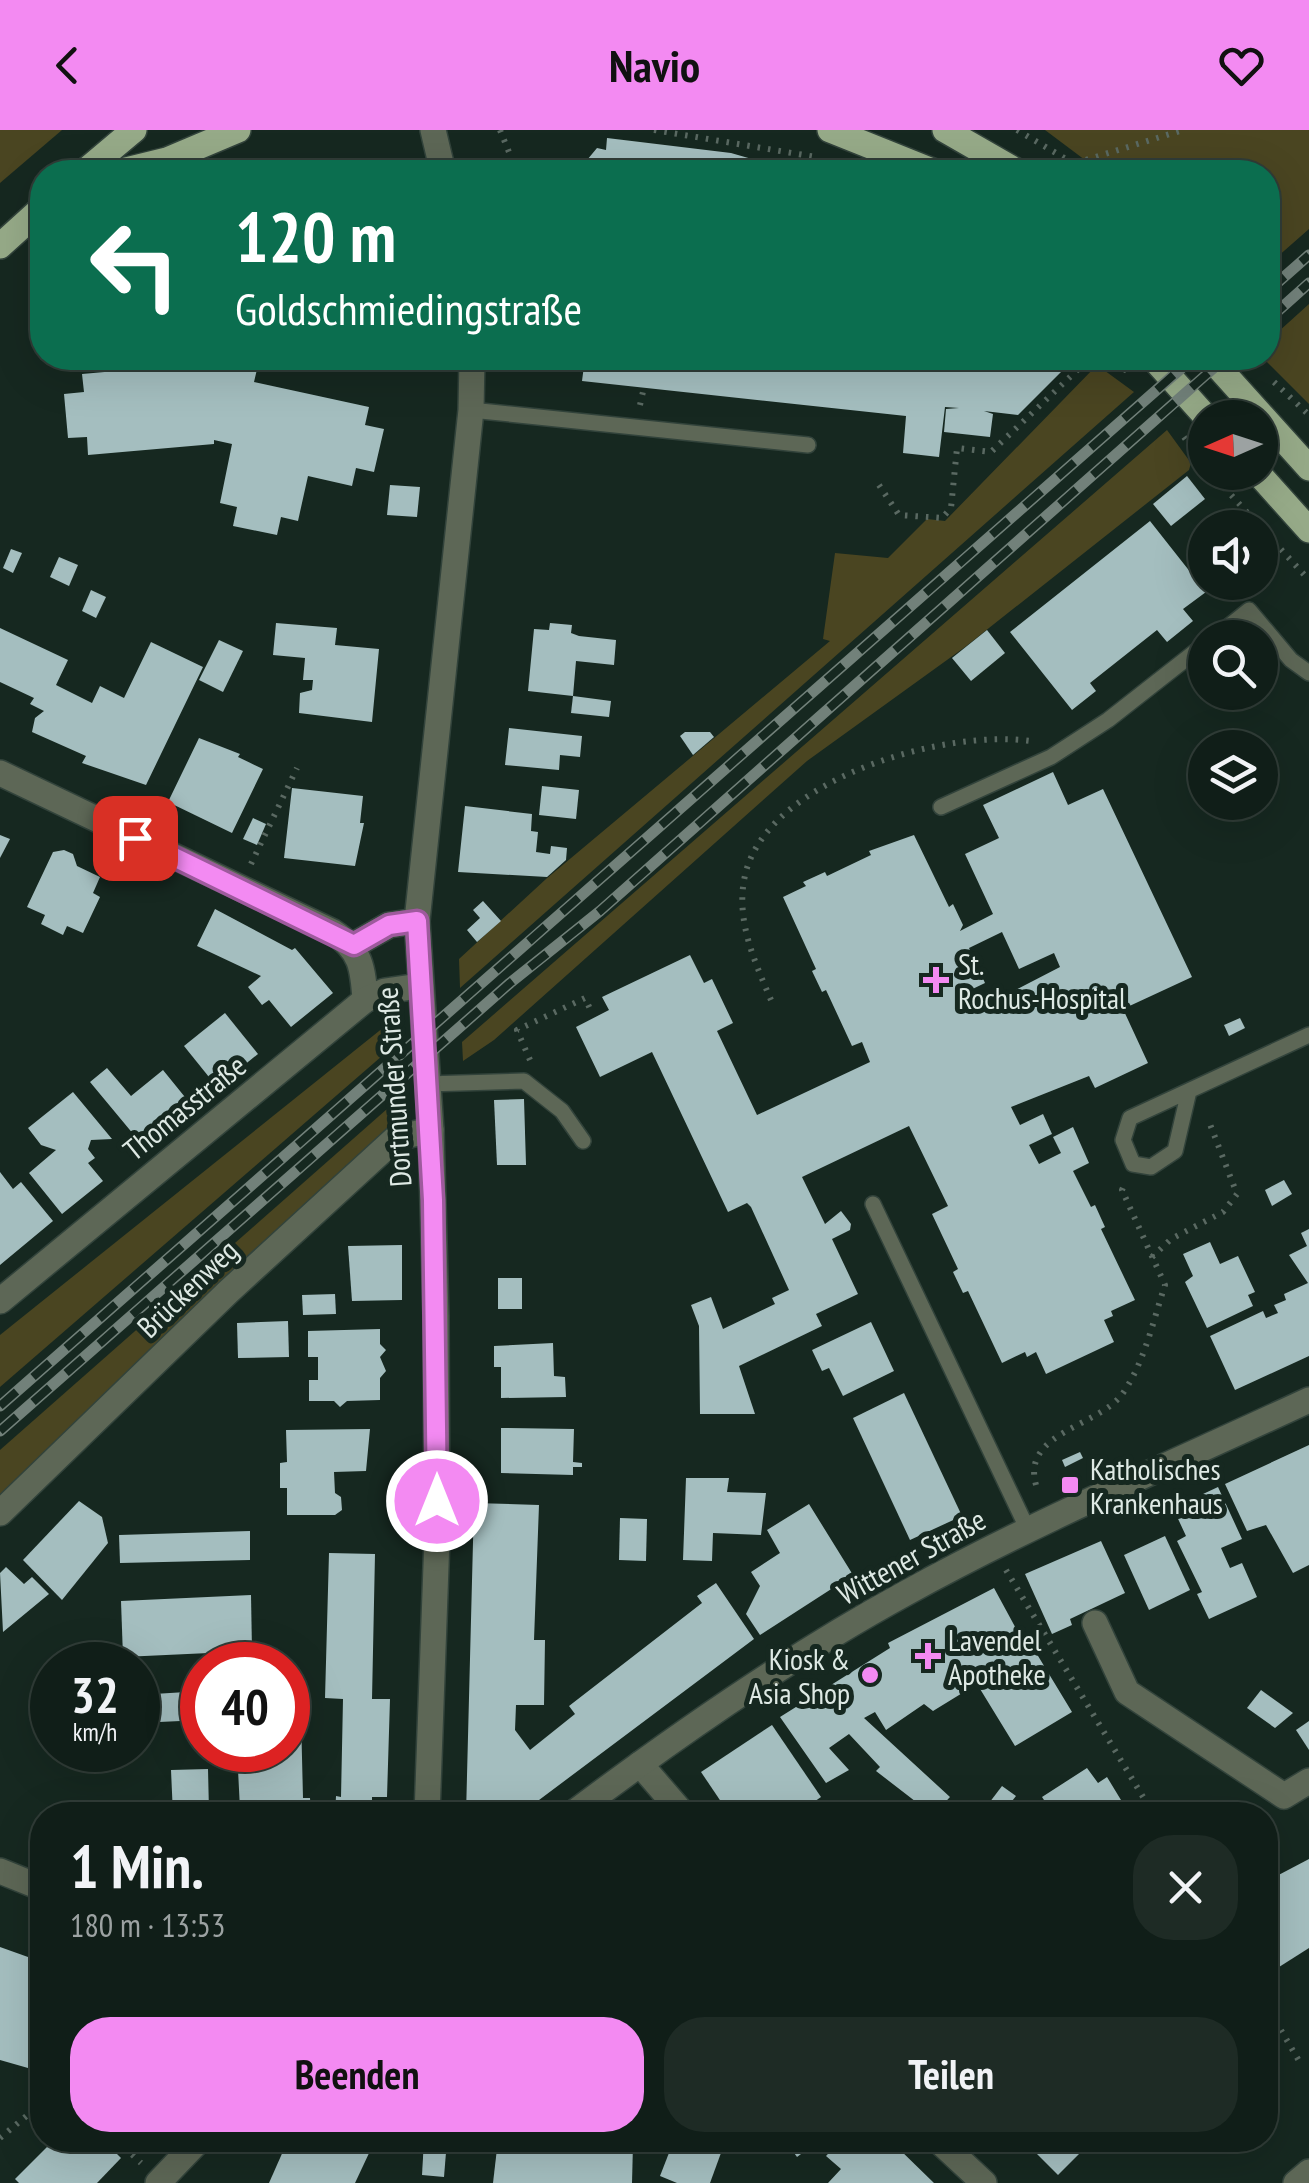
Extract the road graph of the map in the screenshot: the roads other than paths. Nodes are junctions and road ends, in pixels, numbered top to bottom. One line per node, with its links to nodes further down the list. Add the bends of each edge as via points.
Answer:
1 (134, 130): 6 (main road)
2 (238, 130): 7 (main road)
3 (433, 130): 8 (street)
4 (830, 130): 9 (main road)
5 (945, 130): 10 (main road)
6 (98, 160)
7 (167, 160)
8 (439, 160)
9 (905, 160)
10 (997, 160)
11 (30, 219): 12 (main road)
12 (0, 246)
13 (472, 370): 17 (street, Dortmunder Straße)
14 (1163, 370): 16 (main road)
15 (1221, 370): 19 (main road)
16 (1190, 400)
17 (471, 410): 18 (lane); 29 (street, Dortmunder Straße)
18 (808, 445)
19 (1309, 468)
20 (1273, 490): 21 (main road)
21 (1309, 530)
22 (1236, 620): 23 (lane, via 1249,610)
23 (1257, 620)
24 (1278, 645): 26 (lane)
25 (1188, 657): 28 (lane, via 1051,756)
26 (1309, 673)
27 (0, 773): 30 (street)
28 (941, 807)
29 (417, 921): 30 (street); 31 (street, Dortmunder Straße)
30 (344, 938): 32 (street, via 361,960)
31 (419, 986): 32 (street, Thomasstraße); 34 (street, Dortmunder Straße)
32 (364, 1000): 39 (street, Thomasstraße)
33 (1309, 1035): 35 (lane)
34 (427, 1084): 36 (street, Dortmunder Straße); 37 (lane, via 524,1081 562,1111)
35 (1188, 1091): 35 (lane, via 1130,1118 1122,1140 1133,1164 1150,1167 1175,1151)
36 (430, 1130): 41 (street, Brückenweg, via 396,1138); 46 (street, Dortmunder Straße, via 437,1538)
37 (584, 1141)
38 (873, 1204): 42 (lane)
39 (0, 1300)
40 (1309, 1400): 42 (street, Wittener Straße)
41 (0, 1513)
42 (1028, 1530): 44 (street, Wittener Straße, via 805,1654)
43 (1095, 1623): 45 (street, via 1127,1692 1284,1796)
44 (640, 1764): 47 (street, Wittener Straße); 48 (street)
45 (1309, 1781)
46 (427, 1802)
47 (589, 1802)
48 (673, 1802)
49 (0, 1871): 50 (street)
50 (30, 1883)
51 (188, 2152): 54 (street)
52 (960, 2152): 55 (street)
53 (1309, 2172): 56 (street)
54 (158, 2183)
55 (984, 2183)
56 (1296, 2183)

